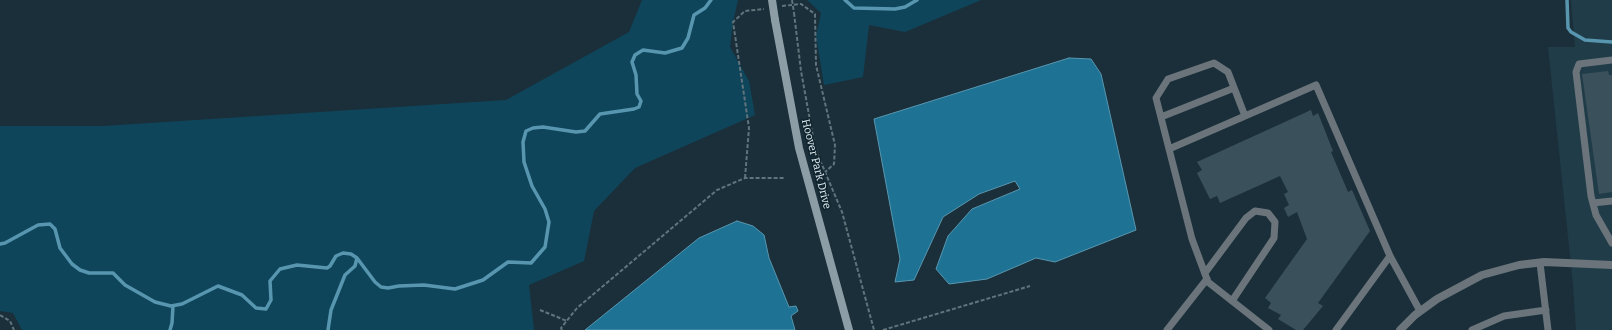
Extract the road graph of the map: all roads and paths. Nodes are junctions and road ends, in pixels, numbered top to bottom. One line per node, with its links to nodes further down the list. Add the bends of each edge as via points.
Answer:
1 (772, 0): 25 (street, Hoover Park Drive, bridge, via 799,148)
2 (792, 0): 26 (path, bridge, via 801,71 815,148 842,212)
3 (1612, 60): 10 (lane, via 1579,64 1576,72)
4 (1234, 88): 5 (lane); 6 (lane); 6 (lane, via 1228,72 1214,63 1168,79 1156,98)
5 (1246, 116): 7 (lane); 12 (lane, via 1316,85)
6 (1161, 117): 7 (lane)
7 (1169, 149): 15 (lane, via 1192,239)
8 (784, 178): 22 (path, via 746,178 717,190 577,308)
9 (1612, 201): 10 (lane)
10 (1593, 203): 11 (lane, via 1596,215)
11 (1612, 243)
12 (1390, 256): 20 (lane); 30 (lane)
13 (1540, 263): 14 (street); 19 (lane); 20 (street, via 1519,265 1482,275)
14 (1612, 265)
15 (1206, 276): 17 (lane, via 1208,282); 17 (lane, via 1246,218 1254,211 1268,213 1275,222 1274,238); 28 (lane)
16 (1030, 286): 27 (path)
17 (1232, 301): 29 (lane)
18 (540, 310): 22 (path)
19 (1546, 310): 32 (lane, via 1504,316); 33 (lane)
20 (1420, 311): 31 (street)
21 (0, 315): 23 (path, via 10,321)
22 (567, 321): 24 (path)
23 (14, 330)
24 (562, 330)
25 (848, 330)
26 (874, 330)
27 (883, 330)
28 (1167, 330)
29 (1268, 330)
30 (1336, 330)
31 (1400, 330)
32 (1472, 330)
33 (1548, 330)

